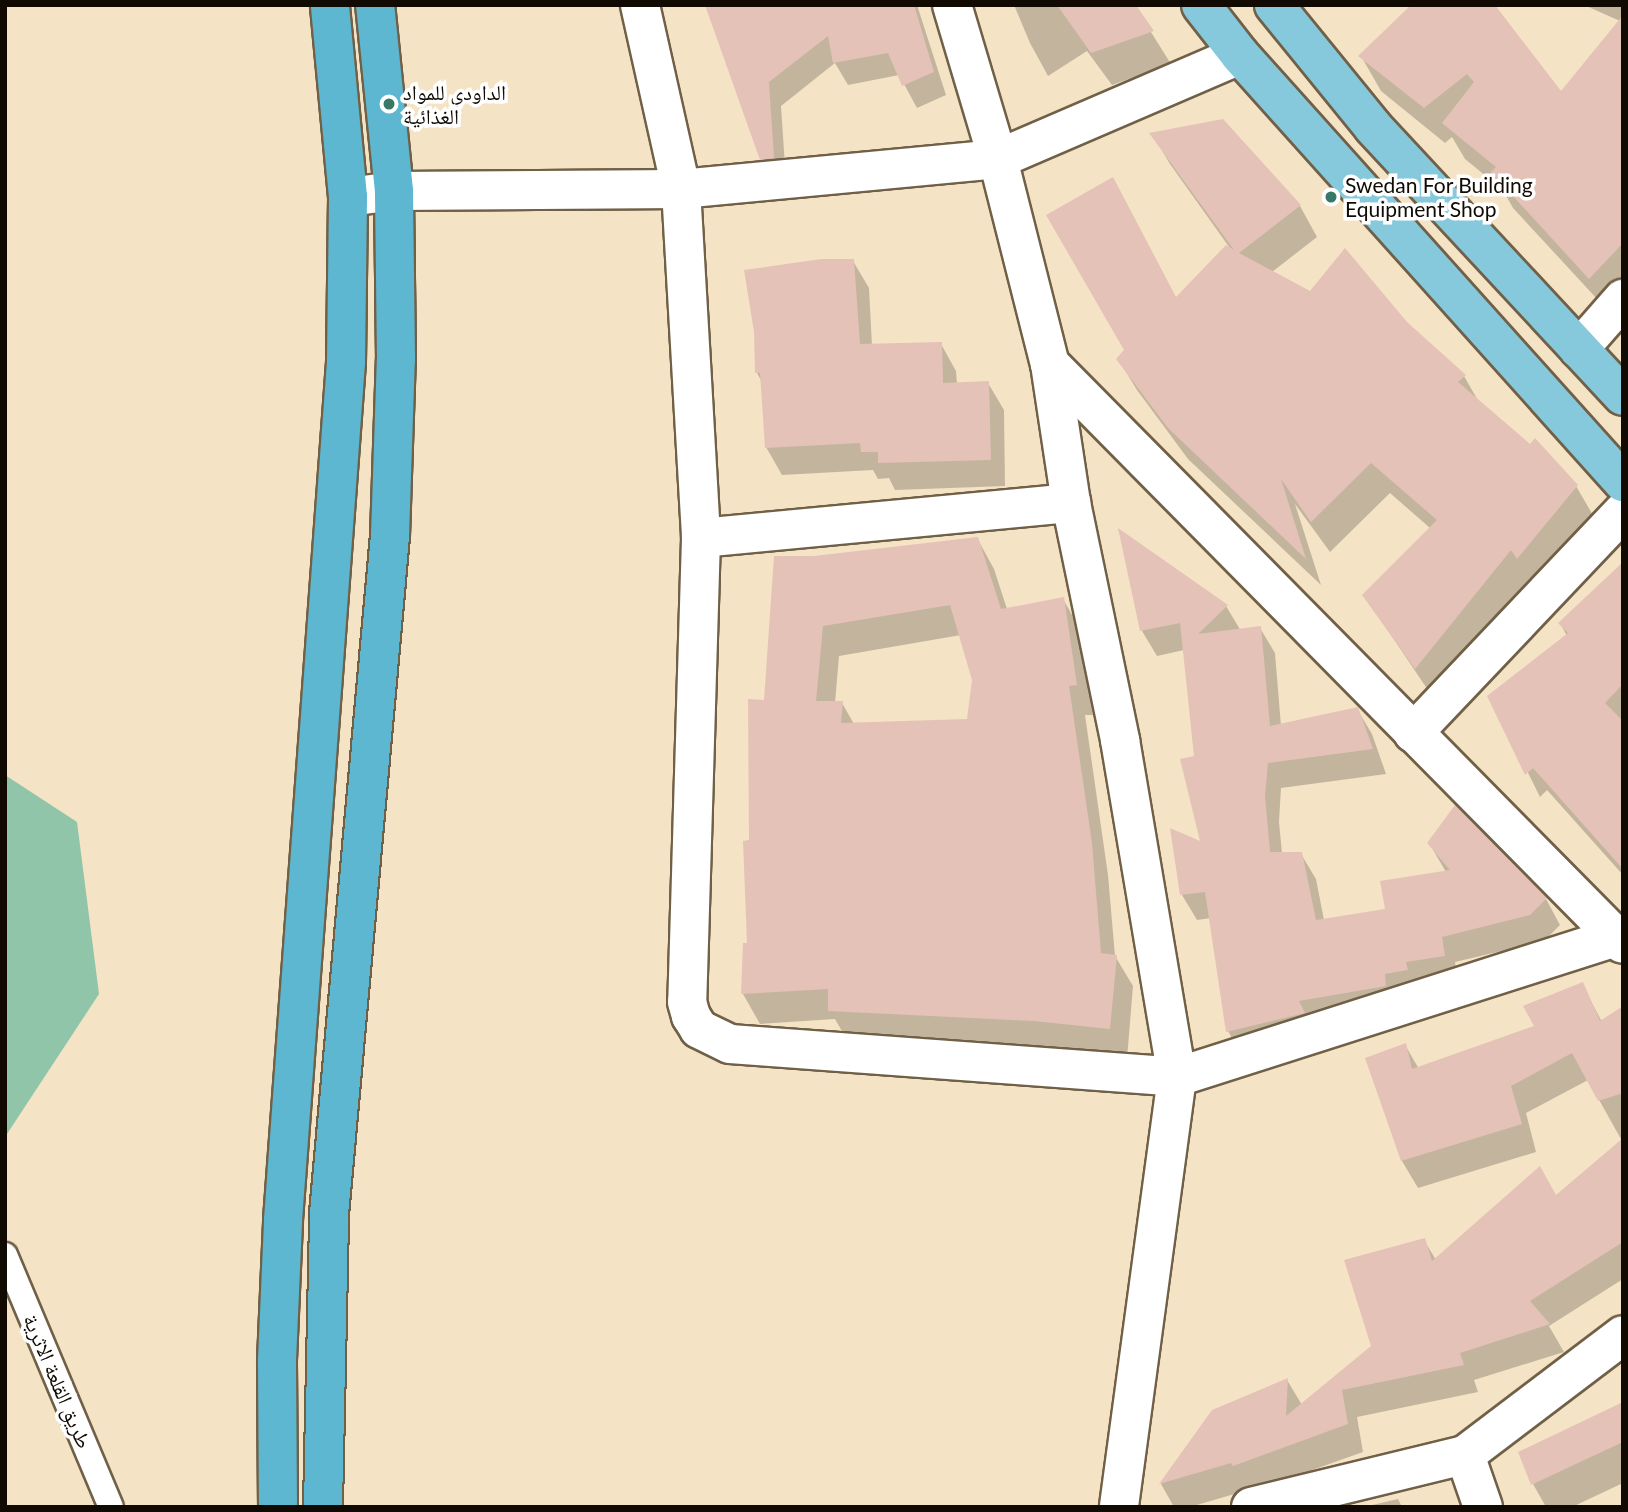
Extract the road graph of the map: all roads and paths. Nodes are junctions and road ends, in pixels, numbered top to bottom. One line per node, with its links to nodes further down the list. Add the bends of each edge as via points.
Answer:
1 (330, 5): 11 (highway)
2 (375, 5): 10 (highway)
3 (640, 5): 9 (street)
4 (952, 5): 8 (street)
5 (1201, 5): 7 (main road)
6 (1281, 9): 13 (main road, via 1373,127)
7 (1240, 55): 8 (street); 16 (main road)
8 (998, 159): 9 (street); 14 (street)
9 (681, 189): 10 (street); 19 (street)
10 (394, 191): 11 (street); 28 (highway, via 396,359 389,549 329,1214)
11 (348, 197): 27 (highway, via 346,362 283,1220 277,1360)
12 (1623, 299): 13 (street)
13 (1579, 348): 15 (main road)
14 (1050, 364): 17 (street); 20 (street)
15 (1623, 396)
16 (1623, 482)
17 (1070, 503): 19 (street); 22 (street, via 1120,740)
18 (1623, 512): 20 (street)
19 (701, 538): 22 (street, via 687,1002 699,1029 730,1044)
20 (1413, 733): 21 (street)
21 (1619, 940): 22 (street)
22 (1177, 1077): 29 (street)
23 (5, 1255): 26 (lane, طريق القلعة الاثرية)
24 (1623, 1335): 25 (street)
25 (1465, 1455): 30 (street); 31 (street)
26 (111, 1507)
27 (278, 1507)
28 (323, 1507)
29 (1119, 1507)
30 (1251, 1507)
31 (1483, 1507)

